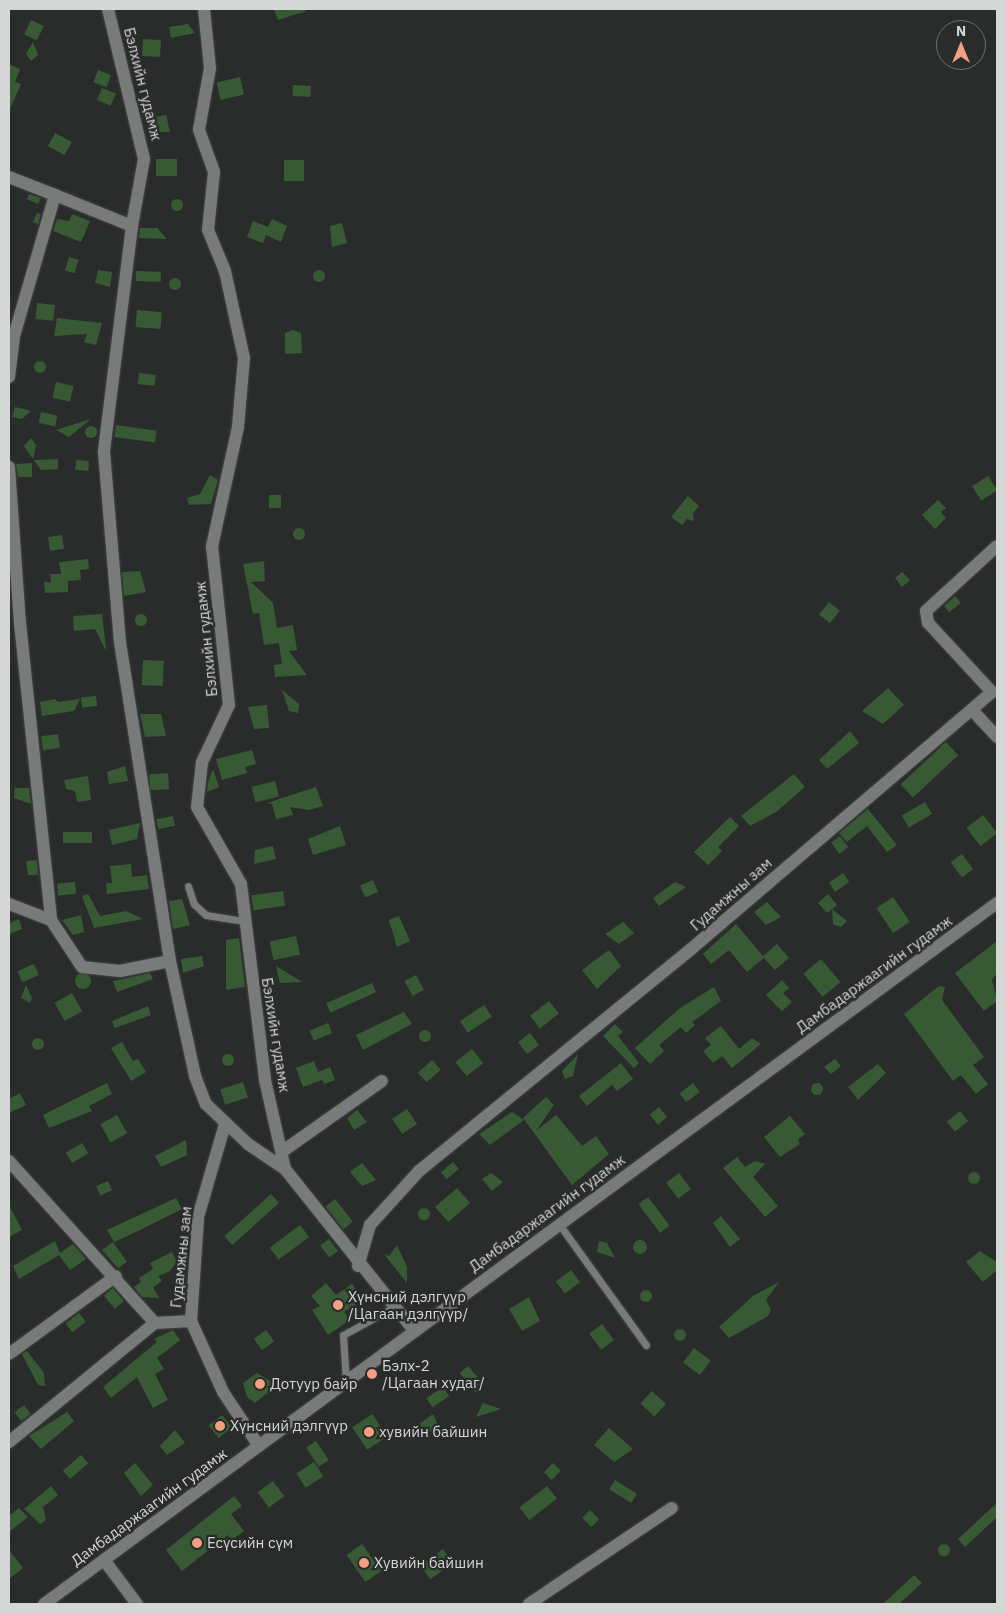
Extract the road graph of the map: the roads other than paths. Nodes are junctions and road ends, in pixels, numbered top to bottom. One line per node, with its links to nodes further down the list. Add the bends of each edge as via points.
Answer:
1 (108, 9): 5 (street, Бэлхийн гудамж, via 144,159)
2 (204, 9): 15 (street, Бэлхийн гудамж, via 210,68 199,130 214,172 208,230 225,272 244,358 238,427 212,546 229,705 202,762 197,807 240,884)
3 (9, 177): 4 (street)
4 (55, 195): 5 (street); 6 (street, via 14,336)
5 (132, 226): 16 (street, Бэлхийн гудамж, via 104,452 120,642)
6 (9, 377)
7 (9, 467): 14 (street, via 20,623)
8 (997, 546): 9 (street, Гудамжны зам, via 926,611 928,623 992,692)
9 (972, 710): 10 (street); 23 (street, Гудамжны зам, via 690,950 419,1171 370,1225)
10 (997, 737)
11 (188, 886): 15 (lane, via 194,904 206,915)
12 (997, 903): 22 (street, Дамбадаржаагийн гудамж)
13 (9, 904): 14 (street)
14 (51, 920): 16 (street, via 82,967 120,971)
15 (245, 921): 19 (street, Бэлхийн гудамж, via 265,1080)
16 (170, 962): 18 (street, Бэлхийн гудамж, via 195,1076 206,1104)
17 (382, 1080): 19 (street)
18 (225, 1124): 21 (street); 26 (street, Гудамжны зам, via 198,1217)
19 (283, 1151): 21 (street, Бэлхийн гудамж)
20 (9, 1161): 24 (street, Гудамжны зам)
21 (285, 1168): 23 (street, Бэлхийн гудамж)
22 (559, 1224): 28 (street, Дамбадаржаагийн гудамж); 29 (lane)
23 (358, 1266): 25 (street, Бэлхийн гудамж)
24 (116, 1276): 27 (street, Гудамжны зам); 30 (street)
25 (394, 1307): 28 (street, Бэлхийн гудамж); 31 (lane, via 343,1336)
26 (191, 1321): 27 (street, Гудамжны зам); 33 (street, Гудамжны зам, via 223,1392)
27 (155, 1323): 32 (street, Гудамжны зам)
28 (415, 1332): 31 (street, Дамбадаржаагийн гудамж)
29 (646, 1345)
30 (9, 1354)
31 (346, 1382): 33 (street, Дамбадаржаагийн гудамж)
32 (9, 1442)
33 (259, 1446): 35 (street, Дамбадаржаагийн гудамж)
34 (672, 1508): 38 (street)
35 (104, 1560): 36 (street, Дамбадаржаагийн гудамж); 37 (street)
36 (44, 1604)
37 (137, 1604)
38 (528, 1604)

